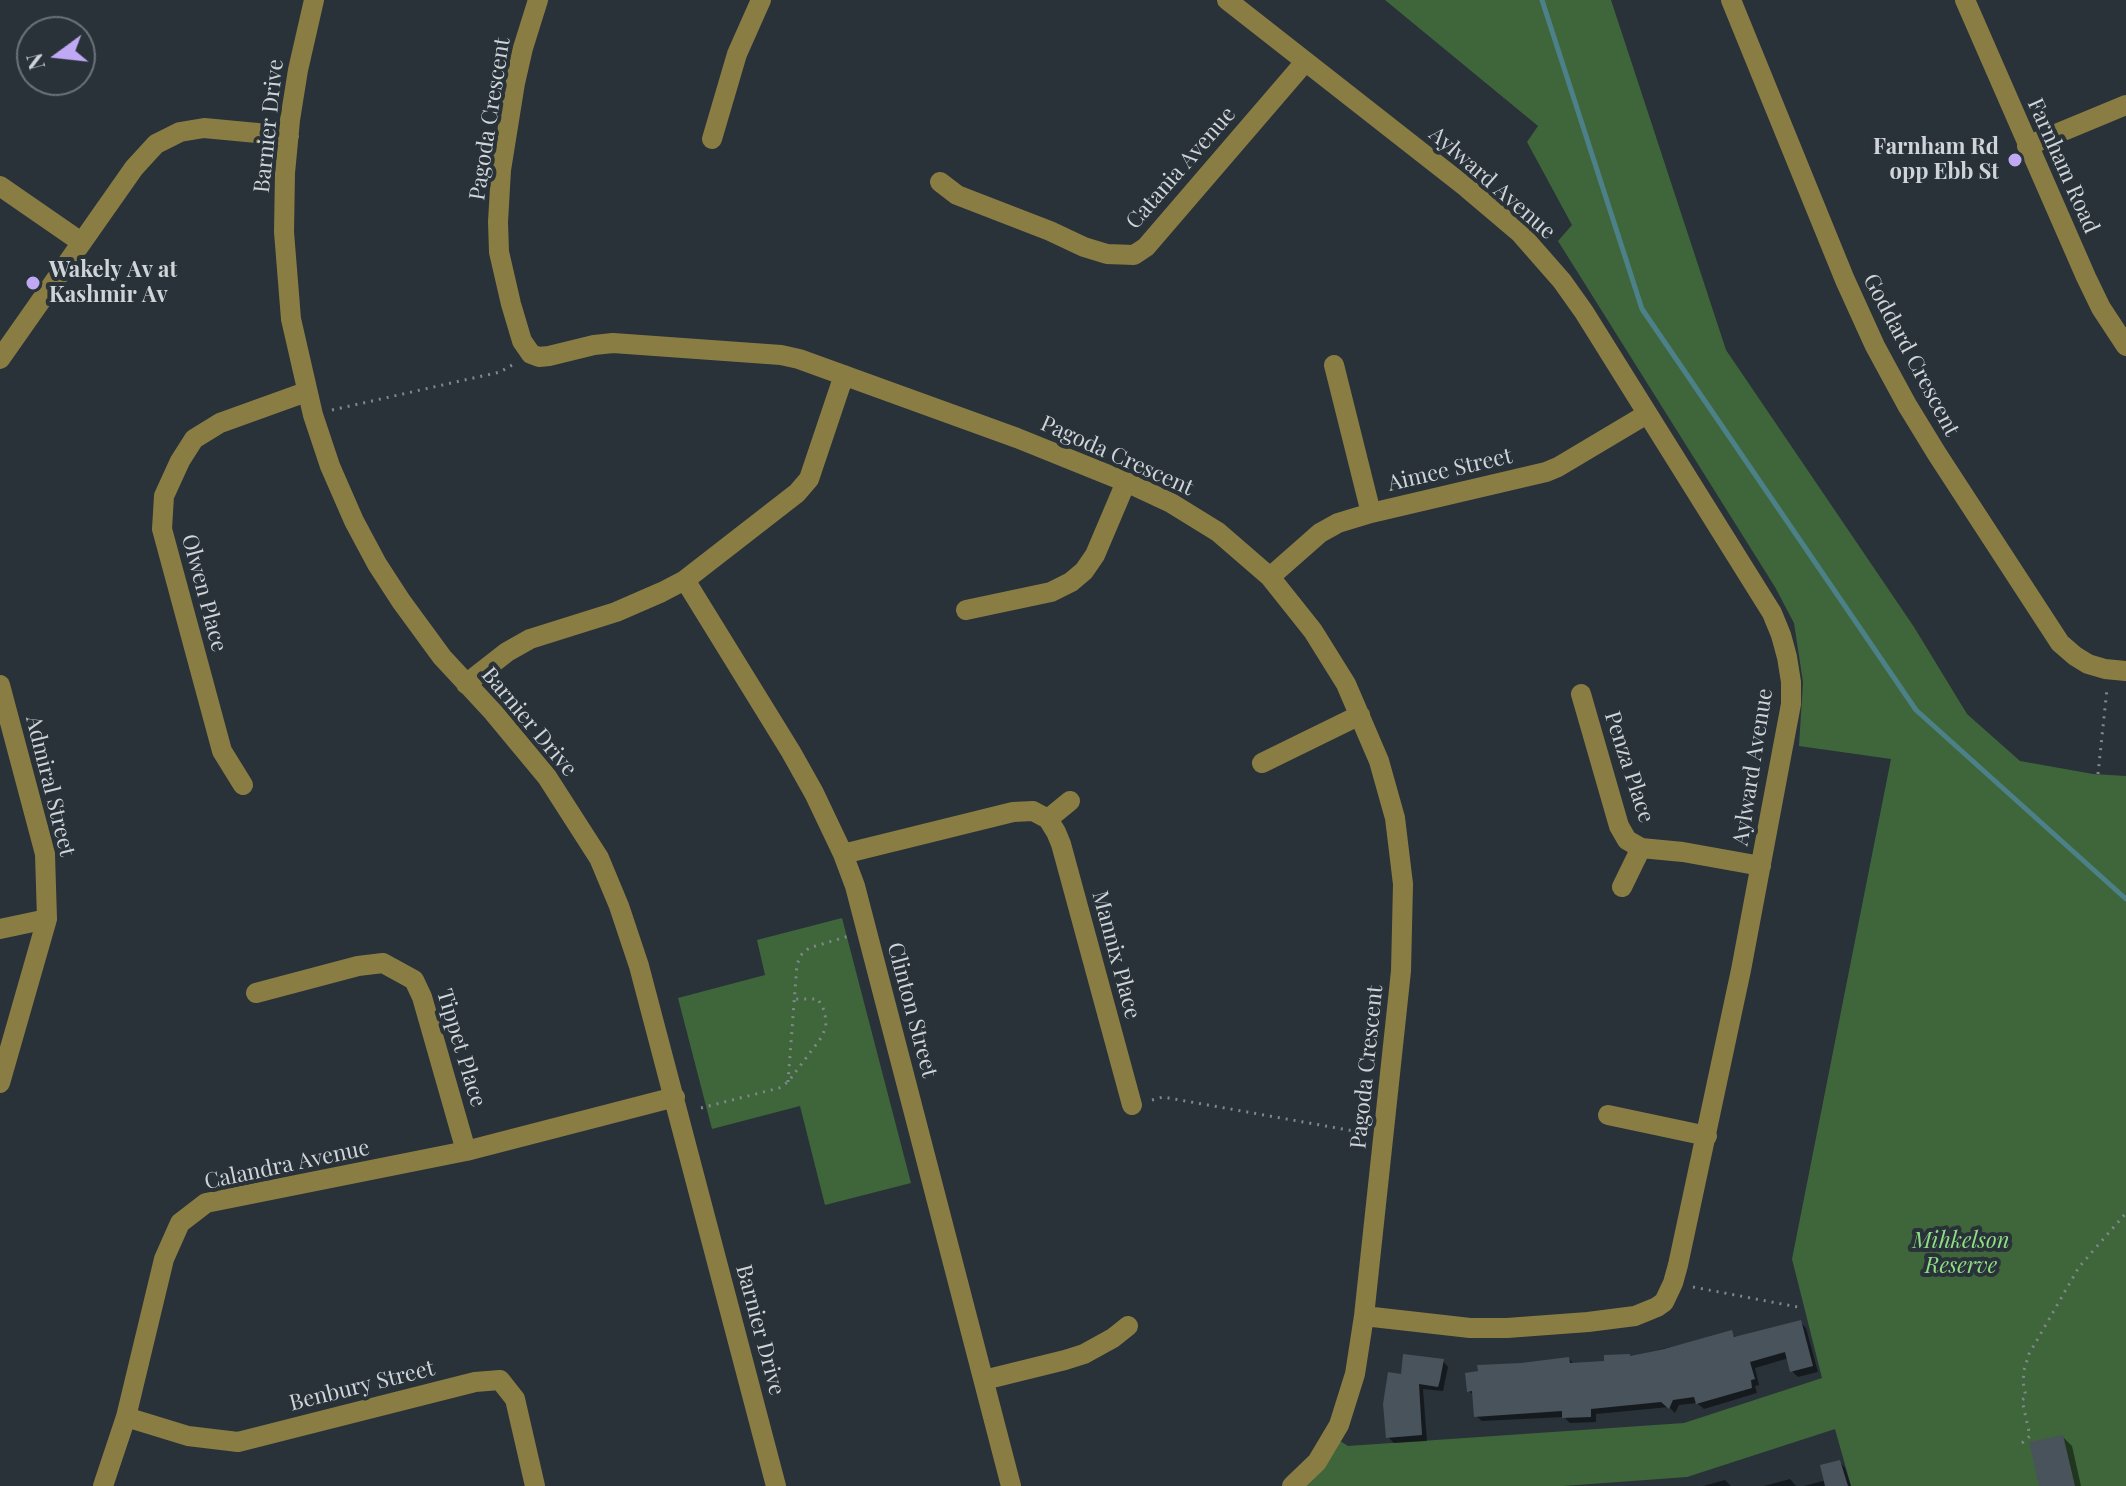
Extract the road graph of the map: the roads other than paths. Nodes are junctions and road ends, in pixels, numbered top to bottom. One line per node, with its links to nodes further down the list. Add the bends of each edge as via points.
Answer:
1 (314, 0): 9 (street, Barnier Drive)
2 (538, 0): 18 (street, Pagoda Crescent, via 515,83 498,222 511,304 531,354 549,356 613,343 655,345 781,355)
3 (761, 0): 10 (street, via 737,54)
4 (1227, 0): 7 (street, Aylward Avenue)
5 (1731, 0): 26 (street, Goddard Crescent, via 1845,280 1907,405 2060,643 2088,664)
6 (1965, 0): 11 (street, Farnham Road)
7 (1305, 62): 12 (street, Catania Avenue, via 1134,255 1084,247 957,195); 20 (street, Aylward Avenue, via 1519,232 1584,312)
8 (2126, 105): 11 (street)
9 (289, 136): 14 (street, via 204,128 167,137 146,154); 19 (street, Barnier Drive, via 286,265)
10 (712, 139)
11 (2027, 146): 15 (street, Farnham Road, via 2101,308)
12 (940, 182)
13 (0, 186): 14 (street)
14 (81, 242): 16 (street)
15 (2126, 346)
16 (0, 359)
17 (1334, 365): 22 (street)
18 (844, 375): 21 (street, Pagoda Crescent); 24 (street, via 809,479)
19 (306, 392): 27 (street, Barnier Drive, via 365,543 414,620); 32 (street, Olwen Place, via 220,423 194,439 164,496 162,529 222,751)
20 (1647, 414): 22 (street, Aimee Street, via 1546,472); 37 (street, Aylward Avenue, via 1772,613 1787,657 1791,704)
21 (1126, 482): 23 (street, Pagoda Crescent, via 1218,532); 25 (street, via 1095,555 1071,582 1051,592)
22 (1371, 513): 23 (street, Aimee Street, via 1320,533)
23 (1270, 577): 30 (street, Pagoda Crescent, via 1328,653)
24 (685, 580): 27 (street, via 616,612 530,639); 36 (street, Clinton Street, via 791,752)
25 (966, 610)
26 (2118, 670)
27 (466, 684): 43 (street, Barnier Drive, via 547,777 599,858 630,936)
28 (0, 685): 39 (street, Admiral Street, via 45,854)
29 (1581, 694): 35 (street, Penza Place, via 1619,826 1627,840)
30 (1360, 715): 31 (street); 48 (street, Pagoda Crescent, via 1387,787 1402,877 1401,971)
31 (1262, 763)
32 (243, 785)
33 (1070, 801): 34 (street)
34 (1048, 819): 36 (street, via 1033,811 1013,812); 44 (street, Mannix Place, via 1061,844)
35 (1641, 848): 37 (street, Penza Place); 38 (street, Penza Place)
36 (843, 854): 50 (street, Clinton Street)
37 (1761, 866): 46 (street, Aylward Avenue)
38 (1622, 887)
39 (47, 919): 40 (street); 42 (street, Admiral Street)
40 (0, 929)
41 (256, 993): 47 (street, Tippet Place, via 383,963 414,980)
42 (0, 1083)
43 (675, 1097): 47 (street, Calandra Avenue); 54 (street, Barnier Drive)
44 (1132, 1105)
45 (1608, 1115): 46 (street)
46 (1707, 1136): 48 (street, Aylward Avenue, via 1673,1283 1664,1302 1647,1312 1507,1328)
47 (466, 1151): 51 (street, Calandra Avenue, via 206,1203 180,1223 164,1259)
48 (1364, 1316): 56 (street, Pagoda Crescent, via 1339,1425 1317,1462)
49 (1128, 1326): 50 (street, via 1084,1354)
50 (984, 1380): 55 (street, Clinton Street)
51 (126, 1417): 52 (street, Calandra Avenue); 53 (street, Benbury Street, via 188,1436 238,1442 500,1380 515,1399)
52 (103, 1486)
53 (535, 1486)
54 (776, 1486)
55 (1011, 1486)
56 (1292, 1486)

